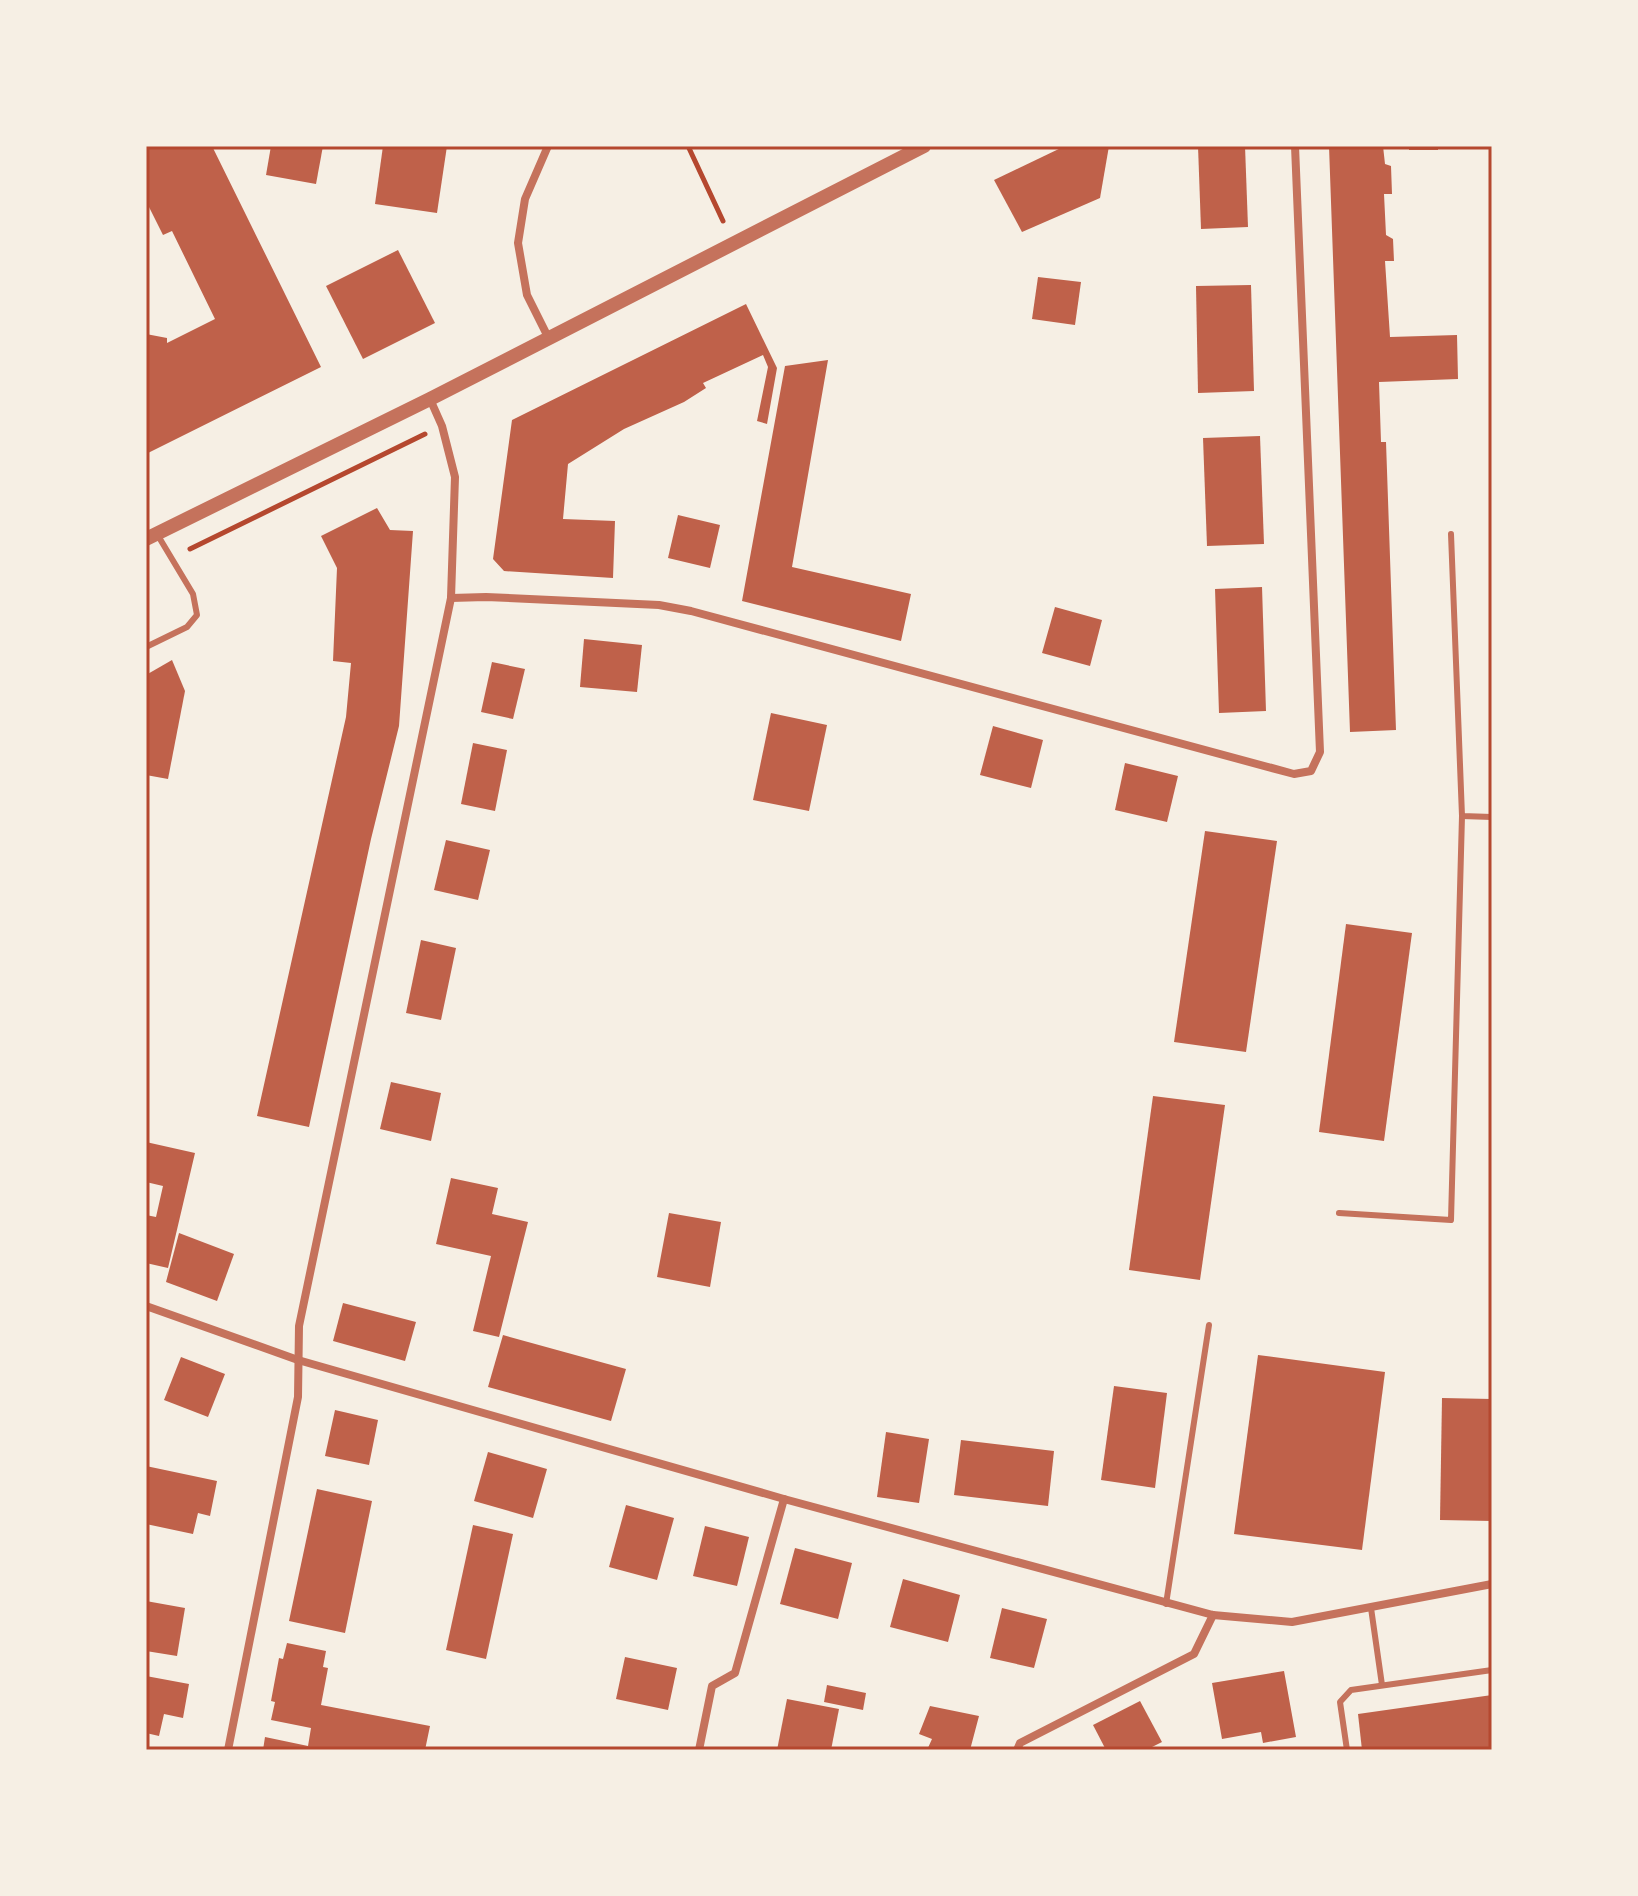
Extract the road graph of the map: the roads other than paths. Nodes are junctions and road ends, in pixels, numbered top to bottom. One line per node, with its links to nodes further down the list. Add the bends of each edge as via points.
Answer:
1 (548, 146): 4 (street, via 525,199 518,243 527,295)
2 (924, 146): 4 (street)
3 (1295, 146): 8 (street, via 1320,752 1311,771 1294,774 691,611 659,605)
4 (548, 337): 5 (street)
5 (430, 399): 7 (street); 8 (street, via 455,477)
6 (1451, 534): 10 (lane)
7 (152, 536): 9 (lane, via 193,594 197,615 187,627)
8 (451, 598): 15 (street, via 299,1326)
9 (146, 647)
10 (1462, 816): 11 (lane); 12 (lane, via 1451,1220)
11 (1492, 817)
12 (1339, 1213)
13 (146, 1306): 15 (street)
14 (1209, 1325): 18 (lane)
15 (298, 1360): 16 (street); 23 (street, via 298,1397)
16 (784, 1499): 18 (street); 24 (street, via 735,1673 712,1686)
17 (1492, 1584): 19 (street)
18 (1166, 1604): 20 (street)
19 (1371, 1608): 20 (street, via 1292,1622); 22 (lane)
20 (1213, 1615): 25 (street, via 1194,1654 1020,1743)
21 (1492, 1670): 22 (lane)
22 (1382, 1685): 26 (lane, via 1351,1690 1340,1702)
23 (228, 1750)
24 (699, 1750)
25 (1017, 1750)
26 (1347, 1750)

